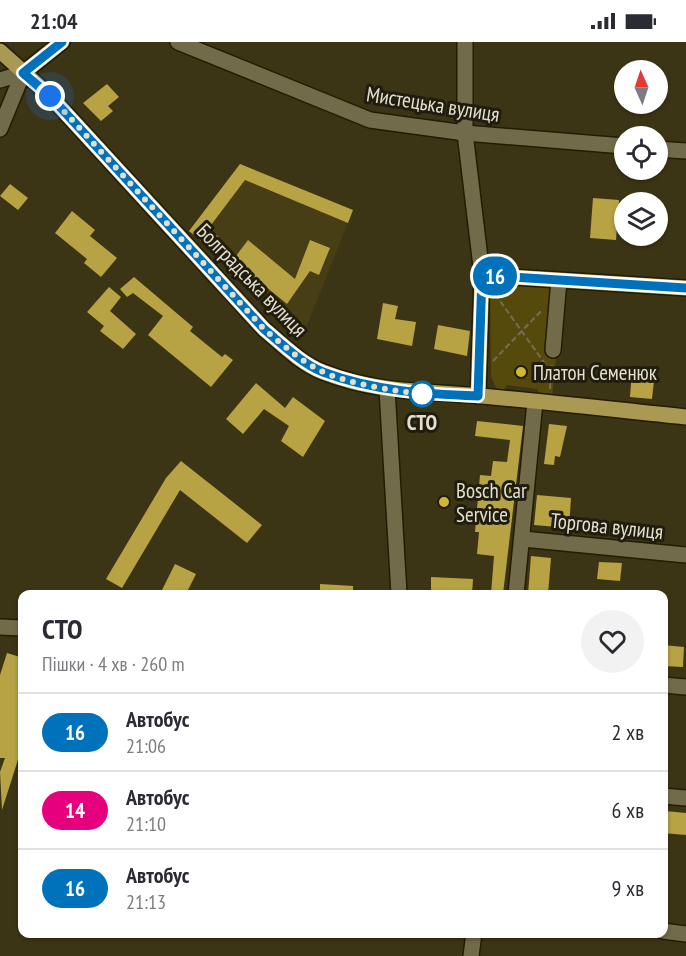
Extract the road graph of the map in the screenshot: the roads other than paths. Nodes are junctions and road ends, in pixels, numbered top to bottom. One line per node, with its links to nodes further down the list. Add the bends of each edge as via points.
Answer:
1 (62, 42): 5 (street)
2 (178, 42): 8 (street, Мистецька вулиця, via 370,120)
3 (465, 42): 8 (street)
4 (0, 51): 5 (main road, Болградська вулиця)
5 (23, 73): 6 (street); 7 (street); 16 (main road, Болградська вулиця, via 50,96 264,329 322,372)
6 (0, 80)
7 (0, 129)
8 (465, 133): 9 (street, Мистецька вулиця); 12 (street)
9 (614, 145)
10 (668, 150): 11 (street)
11 (686, 151)
12 (482, 275): 13 (main road); 17 (main road)
13 (559, 286): 14 (main road); 15 (street)
14 (686, 288)
15 (553, 350)
16 (387, 389): 17 (main road, Болградська вулиця); 22 (street)
17 (478, 396): 18 (main road, Болградська вулиця)
18 (542, 399): 19 (main road, Болградська вулиця); 20 (street)
19 (686, 417)
20 (523, 539): 21 (street, Торгова вулиця); 23 (street)
21 (686, 555)
22 (399, 590)
23 (517, 590)
24 (0, 627): 25 (street)
25 (18, 628)
26 (668, 685): 27 (street)
27 (686, 687)
28 (668, 796): 29 (street)
29 (686, 798)
30 (668, 932): 31 (street)
31 (686, 934)
32 (473, 938): 33 (street)
33 (471, 956)

